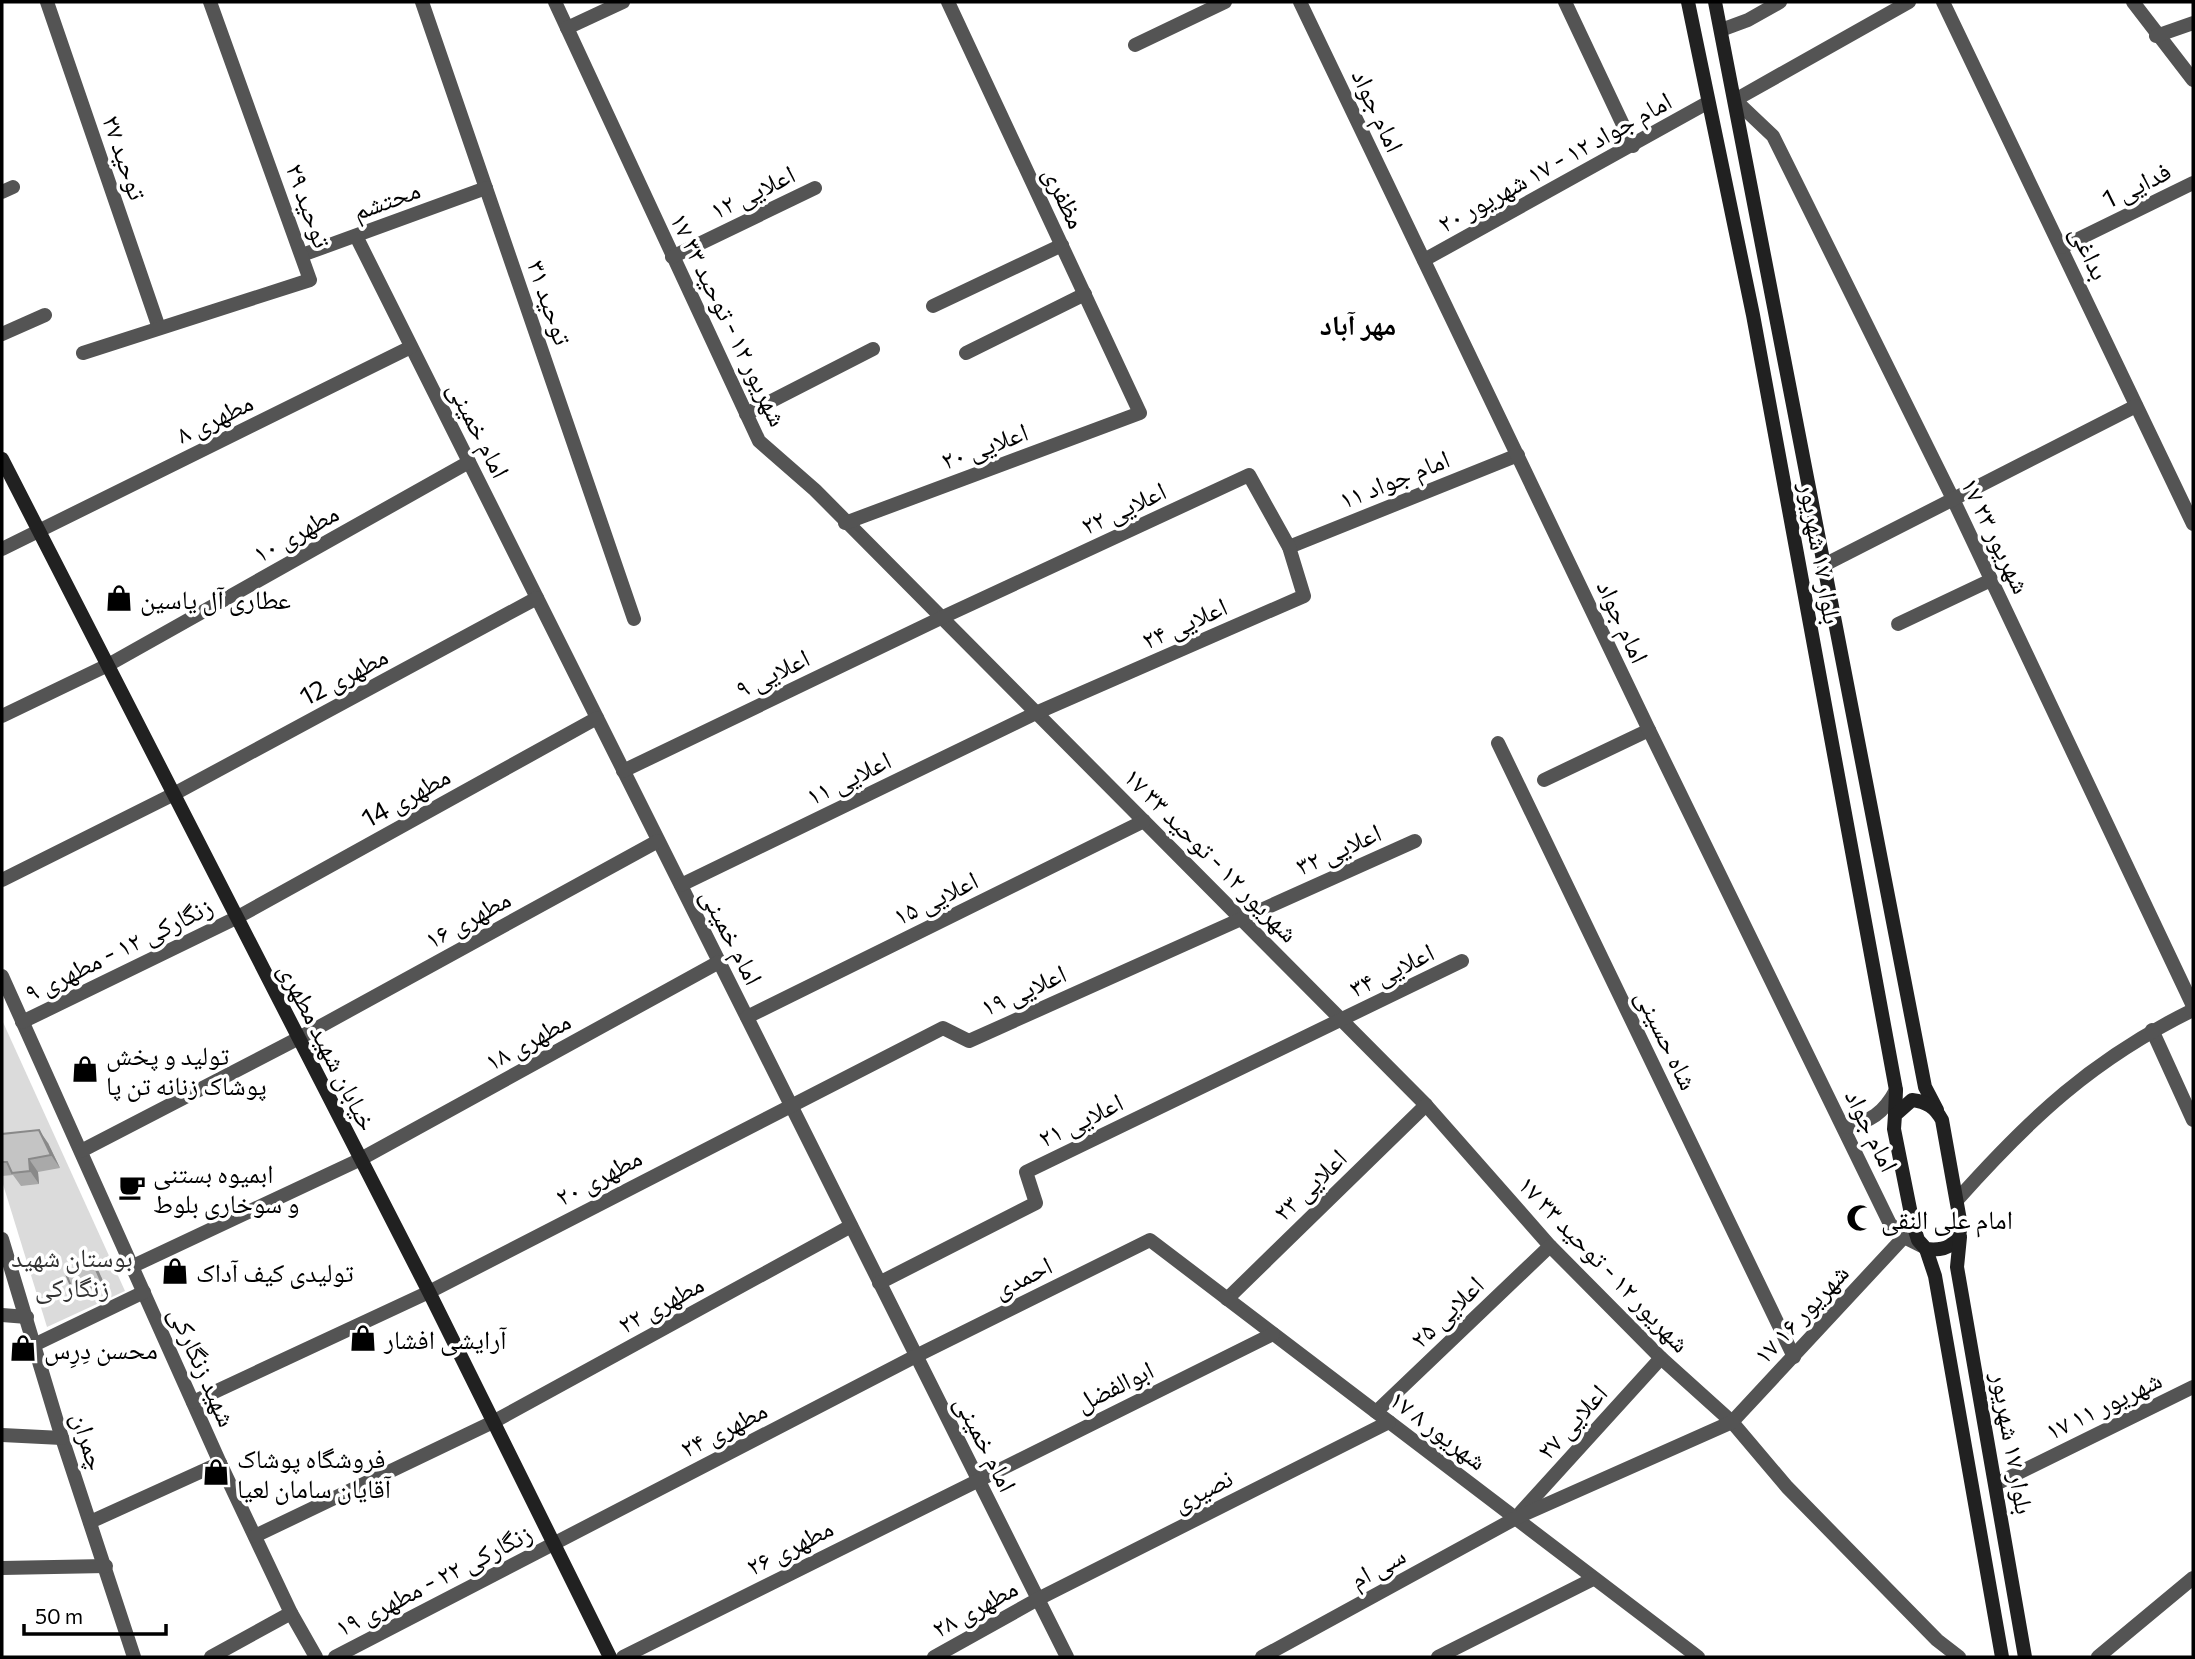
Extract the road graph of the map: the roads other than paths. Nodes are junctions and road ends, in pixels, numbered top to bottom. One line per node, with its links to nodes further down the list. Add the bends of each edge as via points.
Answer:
1 (47, 2): 37 (street, توحید ۲۷)
2 (210, 2): 31 (street, توحید ۲۹)
3 (422, 2): 26 (street, توحید ۳۱)
4 (555, 2): 17 (street, ۱۷ شهریور ۱۲ - توحید ۳۳)
5 (623, 2): 17 (street)
6 (948, 2): 29 (street, مظفری)
7 (1224, 2): 20 (street)
8 (1300, 2): 33 (street, امام جواد)
9 (1565, 2): 24 (street)
10 (1688, 2): 23 (main road, بلوار ۱۷ شهریور)
11 (1716, 2): 18 (main road, بلوار ۱۷ شهریور)
12 (1780, 2): 18 (street)
13 (1909, 2): 22 (street)
14 (1943, 2): 30 (street, بداغی)
15 (2133, 2): 19 (street)
16 (2193, 23): 19 (street)
17 (567, 28): 32 (street, ۱۷ شهریور ۱۲ - توحید ۳۳)
18 (1721, 30): 22 (main road, بلوار ۱۷ شهریور)
19 (2156, 36): 21 (street)
20 (1135, 45)
21 (2193, 80)
22 (1734, 100): 49 (street, ۱۷ شهریور ۲۳, via 1773,136); 55 (main road, بلوار ۱۷ شهریور)
23 (1707, 103): 24 (street, امام جواد ۱۲ - ۱۷ شهریور ۲۰); 86 (main road, بلوار ۱۷ شهریور, via 1753,315)
24 (1633, 146): 33 (street, امام جواد ۱۲ - ۱۷ شهریور ۲۰)
25 (2193, 183): 30 (street, فدایی 1)
26 (486, 188): 28 (street, محتشم); 59 (street, توحید ۳۱)
27 (815, 188): 32 (street, اعلایی ۱۲)
28 (356, 236): 31 (street, محتشم); 39 (street, امام خمینی)
29 (1062, 245): 34 (street, مظفری); 35 (street)
30 (2063, 247): 43 (street, بداغی)
31 (302, 255): 37 (street, توحید ۲۹, via 310,280)
32 (672, 257): 45 (street, ۱۷ شهریور ۱۲ - توحید ۳۳)
33 (1424, 260): 46 (street, امام جواد)
34 (1085, 294): 42 (street); 44 (street, مظفری)
35 (933, 306)
36 (45, 315): 38 (street)
37 (159, 328): 41 (street, توحید ۲۹)
38 (2, 334)
39 (411, 347): 48 (street, امام خمینی); 52 (street, مطهری ۸)
40 (873, 349): 45 (street)
41 (83, 353)
42 (966, 353)
43 (2136, 406): 49 (street); 51 (street, بداغی)
44 (1140, 413): 50 (street, اعلایی ۲۰)
45 (746, 414): 50 (street, ۱۷ شهریور ۱۲ - توحید ۳۳, via 759,440)
46 (1518, 455): 53 (street, امام جواد ۱۱); 65 (street, امام جواد)
47 (2, 459): 52 (main road, خیابان شهید مطهری)
48 (469, 463): 57 (street, امام خمینی); 61 (street, مطهری ۱۰)
49 (1953, 499): 55 (street); 56 (street, ۱۷ شهریور ۲۳)
50 (845, 523): 58 (street, ۱۷ شهریور ۱۲ - توحید ۳۳)
51 (2193, 524)
52 (38, 532): 54 (street, مطهری ۸); 61 (main road, خیابان شهید مطهری)
53 (1289, 547): 58 (street, اعلایی ۲۲, via 1249,475); 62 (street, اعلایی ۲۴, via 1304,596)
54 (2, 549)
55 (1824, 565): 89 (main road, بلوار ۱۷ شهریور, via 1925,1087)
56 (1991, 580): 60 (street); 80 (street, ۱۷ شهریور ۲۳)
57 (537, 598): 64 (street, امام خمینی); 69 (street, مطهری 12)
58 (943, 617): 62 (street, ۱۷ شهریور ۱۲ - توحید ۳۳); 67 (street, اعلایی ۹)
59 (634, 618)
60 (1898, 624)
61 (108, 665): 63 (street, مطهری ۱۰); 69 (main road, خیابان شهید مطهری)
62 (1036, 713): 70 (street, ۱۷ شهریور ۱۲ - توحید ۳۳); 74 (street, اعلایی ۱۱)
63 (2, 716)
64 (597, 718): 67 (street, امام خمینی); 76 (street, مطهری 14)
65 (1649, 730): 68 (street); 92 (street, امام جواد)
66 (1498, 743): 113 (street, شاه حسینی)
67 (624, 771): 71 (street, امام خمینی)
68 (1544, 780)
69 (173, 796): 73 (street, مطهری 12); 76 (main road, خیابان شهید مطهری)
70 (1144, 821): 75 (street, ۱۷ شهریور ۱۲ - توحید ۳۳); 81 (street, اعلایی ۱۵)
71 (658, 841): 74 (street, امام خمینی); 85 (street, مطهری ۱۶)
72 (1415, 841): 75 (street, اعلایی ۳۲)
73 (2, 880)
74 (681, 885): 78 (street, امام خمینی)
75 (1241, 917): 82 (street, ۱۷ شهریور ۱۲ - توحید ۳۳); 87 (street, اعلایی ۱۹, via 969,1041 943,1028)
76 (236, 918): 83 (street, زنگارکی ۱۲ - مطهری ۹); 85 (main road, خیابان شهید مطهری)
77 (1462, 961): 82 (street, اعلایی ۳۴)
78 (719, 962): 81 (street, امام خمینی); 94 (street, مطهری ۱۸)
79 (2, 976): 83 (street, شهید زنگارکی)
80 (2193, 1008): 84 (street)
81 (747, 1017): 87 (street, امام خمینی)
82 (1342, 1020): 88 (street, ۱۷ شهریور ۱۲ - توحید ۳۳); 104 (street, اعلایی ۲۱, via 1026,1172 1036,1203)
83 (22, 1022): 93 (street, شهید زنگارکی)
84 (2152, 1030): 91 (street); 95 (street, via 2061,1094 2005,1146)
85 (299, 1038): 93 (street, مطهری ۱۶); 94 (main road, خیابان شهید مطهری)
86 (1896, 1090): 90 (main road, بلوار ۱۷ شهریور); 92 (street, via 1876,1117)
87 (790, 1104): 96 (street, امام خمینی); 106 (street, مطهری ۲۰)
88 (1426, 1105): 101 (street, ۱۷ شهریور ۱۲ - توحید ۳۳); 107 (street, اعلایی ۲۳)
89 (1937, 1110): 90 (main road, via 1912,1100); 95 (main road, بلوار ۱۷ شهریور)
90 (1895, 1115): 102 (main road, بلوار ۱۷ شهریور, via 1913,1224)
91 (2193, 1120)
92 (1845, 1127): 97 (street, امام جواد, via 1890,1224)
93 (81, 1152): 103 (street, شهید زنگارکی)
94 (359, 1160): 103 (street, مطهری ۱۸); 106 (main road, خیابان شهید مطهری)
95 (1957, 1200): 98 (main road, بلوار ۱۷ شهریور)
96 (851, 1226): 104 (street, امام خمینی); 118 (street, مطهری ۲۲)
97 (1904, 1237): 102 (street, امام جواد); 113 (street, ۱۷ شهریور ۱۶)
98 (1960, 1237): 102 (main road, via 1949,1247); 125 (main road, بلوار ۱۷ شهریور, via 1958,1267)
99 (2, 1239): 109 (street, چمران)
100 (1150, 1240): 107 (street, ۱۷ شهریور ۸); 112 (street, احمدی)
101 (1550, 1246): 114 (street, ۱۷ شهریور ۱۲ - توحید ۳۳); 117 (street, اعلایی ۲۵)
102 (1924, 1248): 148 (main road, بلوار ۱۷ شهریور, via 1935,1276)
103 (133, 1266): 105 (street, شهید زنگارکی)
104 (879, 1283): 112 (street, امام خمینی)
105 (145, 1292): 111 (street); 116 (street, شهید زنگارکی)
106 (429, 1292): 116 (street, مطهری ۲۰); 118 (main road, خیابان شهید مطهری)
107 (1227, 1299): 110 (street, ۱۷ شهریور ۸)
108 (2, 1315): 109 (street)
109 (27, 1317): 111 (street, چمران)
110 (1273, 1334): 117 (street, ۱۷ شهریور ۸); 124 (street, ابوالفضل)
111 (36, 1344): 122 (street, چمران)
112 (916, 1356): 124 (street, امام خمینی); 129 (street, مطهری ۲۴)
113 (1794, 1357): 120 (street, ۱۷ شهریور ۱۶)
114 (1661, 1358): 120 (street, ۱۷ شهریور ۱۲ - توحید ۳۳); 126 (street, اعلایی ۲۷)
115 (2193, 1387): 125 (street, ۱۷ شهریور ۱۱)
116 (193, 1402): 123 (street, شهید زنگارکی)
117 (1376, 1412): 119 (street, ۱۷ شهریور ۸)
118 (493, 1422): 128 (street, مطهری ۲۲); 129 (main road, خیابان شهید مطهری)
119 (1389, 1422): 126 (street, ۱۷ شهریور ۸); 134 (street, نصیری)
120 (1732, 1422): 126 (street); 147 (street, ۱۷ شهریور ۱۲ - توحید ۳۳, via 1787,1487)
121 (2, 1435): 122 (street)
122 (62, 1438): 127 (street, چمران)
123 (220, 1463): 127 (street); 128 (street, شهید زنگارکی)
124 (978, 1479): 134 (street, امام خمینی); 141 (street, مطهری ۲۶)
125 (1998, 1483): 149 (main road, بلوار ۱۷ شهریور)
126 (1516, 1518): 133 (street, ۱۷ شهریور ۸); 144 (street, سی ام)
127 (90, 1522): 130 (street, چمران)
128 (255, 1536): 135 (street, شهید زنگارکی)
129 (553, 1544): 139 (street, زنگارکی ۲۲ - مطهری ۱۹); 140 (main road, خیابان شهید مطهری)
130 (106, 1566): 131 (street); 136 (street, چمران)
131 (2, 1568)
132 (2193, 1578): 150 (street)
133 (1593, 1579): 145 (street); 146 (street, ۱۷ شهریور ۸)
134 (1038, 1599): 142 (street, مطهری ۲۸); 143 (street, امام خمینی)
135 (291, 1613): 137 (street); 138 (street, شهید زنگارکی)
136 (134, 1657)
137 (211, 1657)
138 (316, 1657)
139 (335, 1657)
140 (610, 1657)
141 (623, 1657)
142 (934, 1657)
143 (1067, 1657)
144 (1262, 1657)
145 (1438, 1657)
146 (1698, 1657)
147 (1959, 1657)
148 (2002, 1657)
149 (2025, 1657)
150 (2098, 1657)

